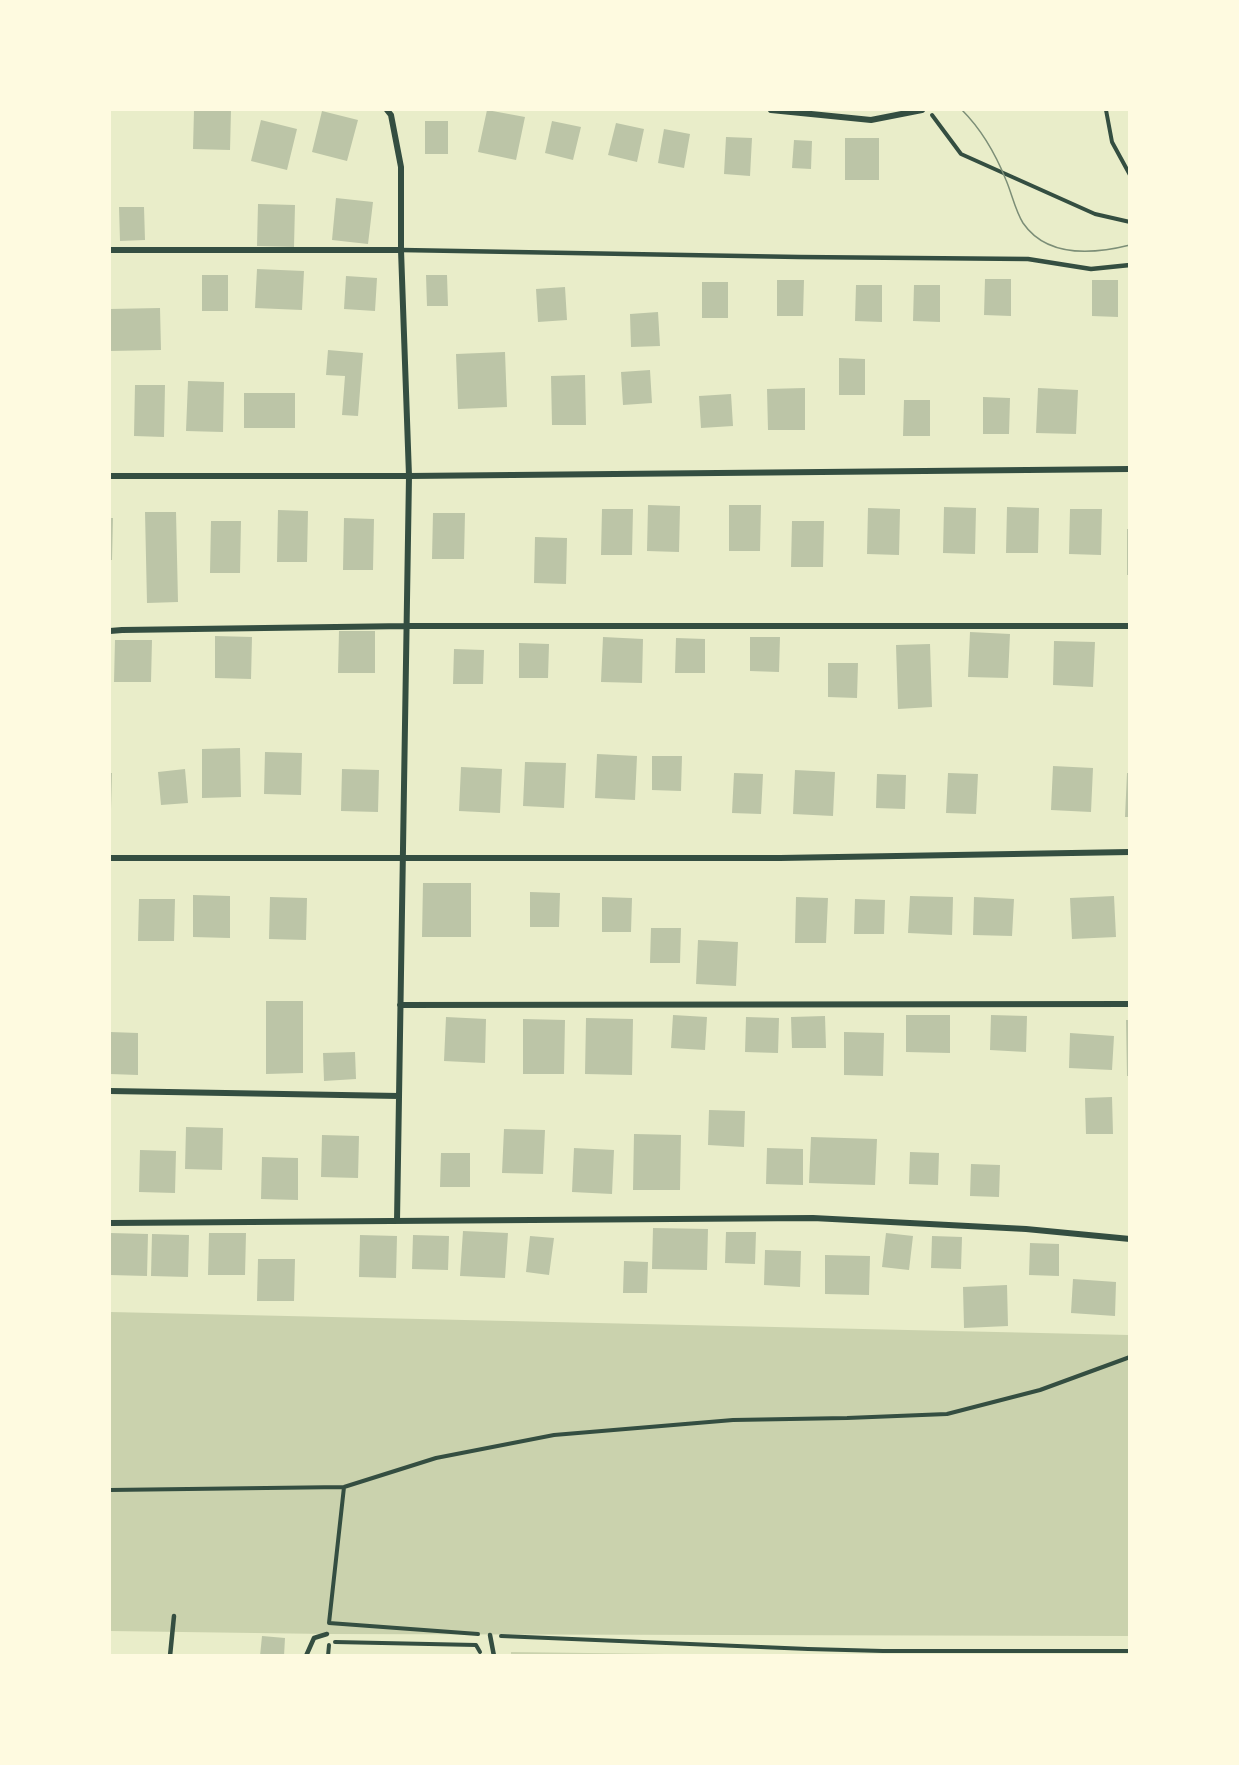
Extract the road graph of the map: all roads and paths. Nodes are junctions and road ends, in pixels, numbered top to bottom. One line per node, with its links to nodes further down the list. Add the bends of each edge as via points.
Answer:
1 (387, 110): 9 (street, via 401,167)
2 (771, 110): 3 (street, via 871,120)
3 (922, 110)
4 (928, 110): 7 (path, via 961,154 1095,214)
5 (1106, 110): 6 (path, via 1112,142)
6 (1130, 175)
7 (1130, 222)
8 (110, 250): 9 (street)
9 (402, 250): 10 (lane, via 1028,259 1091,269); 13 (street)
10 (1130, 266)
11 (1130, 469): 13 (street)
12 (110, 476): 13 (street)
13 (409, 476): 14 (street)
14 (407, 626): 15 (street); 16 (street); 18 (street)
15 (1130, 626)
16 (110, 632)
17 (1130, 852): 18 (street, via 780,858)
18 (403, 857): 19 (street); 21 (street)
19 (110, 858)
20 (1130, 1004): 21 (street)
21 (400, 1005): 23 (street)
22 (110, 1091): 23 (street)
23 (399, 1096): 24 (street)
24 (397, 1221): 25 (street); 26 (street, via 813,1218 1026,1229)
25 (110, 1223)
26 (1130, 1239)
27 (1130, 1357): 28 (path, via 1040,1390 947,1414 733,1420 554,1435 436,1458)
28 (344, 1487): 29 (path); 32 (path, via 329,1623)
29 (110, 1490)
30 (174, 1616): 35 (lane)
31 (327, 1634): 36 (lane, via 314,1638)
32 (490, 1635): 34 (path); 39 (lane)
33 (1130, 1651): 34 (path)
34 (883, 1653)
35 (170, 1656)
36 (306, 1656)
37 (328, 1656): 38 (path, via 329,1644 335,1641 476,1645)
38 (482, 1656)
39 (494, 1656)

